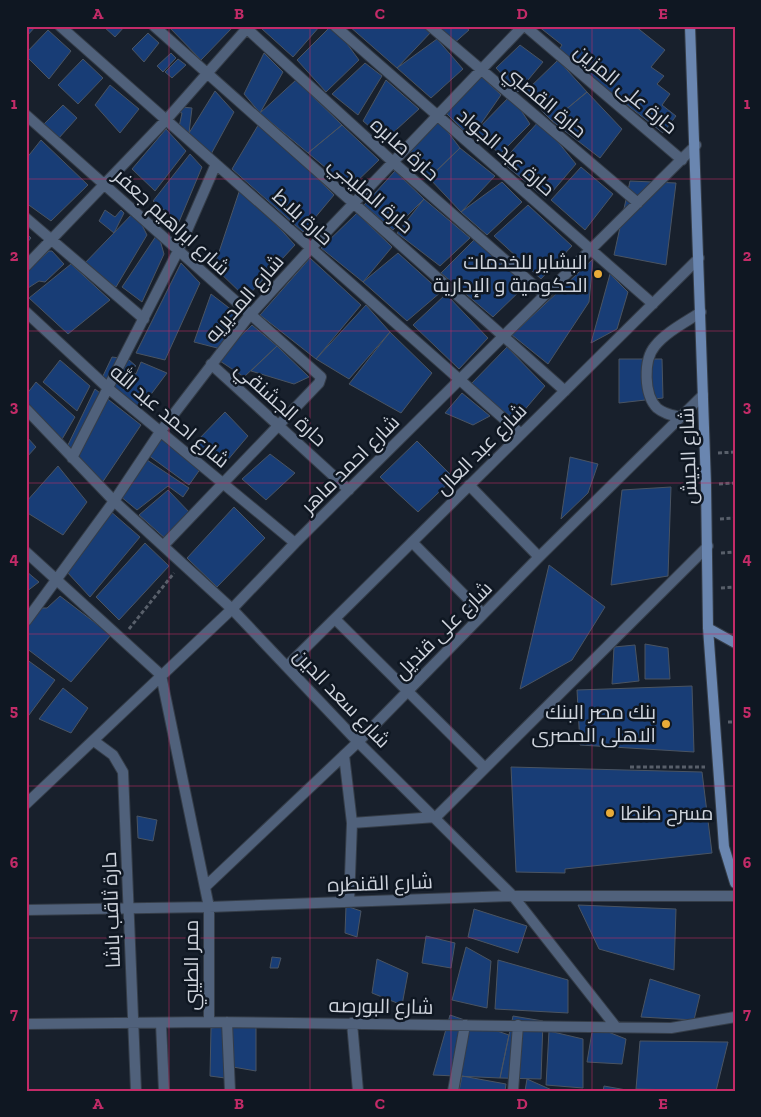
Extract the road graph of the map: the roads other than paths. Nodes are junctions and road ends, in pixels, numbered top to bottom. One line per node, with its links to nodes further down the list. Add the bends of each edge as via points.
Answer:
1 (60, 26): 12 (street, حارة بلاط)
2 (154, 26): 9 (street, حارة المليجي)
3 (335, 26): 11 (street, حارة عبد الجواد)
4 (430, 26): 8 (street, حارة القصبي)
5 (524, 26): 8 (street, شارع المديريه); 14 (street, حارة على المزين)
6 (690, 26): 13 (main road, شارع الجيش)
7 (247, 27): 9 (street); 15 (street, حارة صابره)
8 (481, 70): 11 (street, شارع المديريه); 18 (street, حارة القصبي)
9 (206, 74): 12 (street); 19 (street, حارة المليجي)
10 (26, 115): 17 (street, شارع ابراهيم جعفر)
11 (438, 116): 15 (street, شارع المديريه); 24 (street, حارة عبد الجواد)
12 (166, 120): 16 (street, حارة بلاط); 17 (street)
13 (696, 145): 14 (street, شارع احمد ماهر); 25 (main road, شارع الجيش)
14 (682, 160): 18 (street, شارع احمد ماهر)
15 (393, 162): 19 (street, شارع المديريه); 27 (street, حارة صابره)
16 (216, 164): 22 (street, حارة بلاط); 23 (street)
17 (105, 184): 21 (street); 23 (street, شارع ابراهيم جعفر)
18 (638, 203): 24 (street, شارع احمد ماهر)
19 (354, 204): 22 (street, شارع المديريه); 33 (street, حارة المليجي)
20 (26, 218): 21 (street)
21 (52, 240): 26 (street); 32 (street)
22 (311, 248): 31 (street, شارع المديريه); 35 (street, حارة بلاط)
23 (178, 250): 31 (street, شارع ابراهيم جعفر); 32 (street)
24 (591, 250): 27 (street, شارع احمد ماهر); 28 (street, حارة عبد الجواد)
25 (699, 258): 28 (street, شارع عبد العال); 30 (main road, شارع الجيش)
26 (26, 266)
27 (545, 295): 33 (street, شارع احمد ماهر)
28 (653, 304): 37 (street, شارع عبد العال)
29 (26, 312): 36 (street, شارع احمد عبد الله)
30 (701, 312): 38 (main road, شارع الجيش); 40 (street, via 661,340 649,358 648,393 652,401 664,414)
31 (249, 316): 34 (street, شارع المديريه); 41 (street, شارع ابراهيم جعفر, via 319,373 320,382)
32 (144, 319): 36 (street)
33 (504, 337): 35 (street, شارع احمد ماهر); 37 (street, حارة المليجي)
34 (211, 364): 41 (street, حارة الجشنقي); 42 (street, شارع المديريه)
35 (461, 380): 43 (street, حارة بلاط); 47 (street, شارع احمد ماهر)
36 (109, 389): 42 (street, شارع احمد عبد الله); 44 (street)
37 (565, 391): 43 (street, شارع عبد العال)
38 (703, 396): 40 (street, شارع على قنديل); 52 (main road, شارع الجيش)
39 (26, 409): 44 (street, شارع سعد الدين)
40 (682, 417): 54 (street, شارع على قنديل)
41 (278, 425): 45 (street); 47 (street, حارة الجشنقي)
42 (160, 432): 45 (street, شارع احمد عبد الله); 48 (street, شارع المديريه)
43 (521, 434): 46 (street, شارع عبد العال)
44 (72, 458): 48 (street, شارع سعد الدين)
45 (224, 484): 50 (street, شارع احمد عبد الله); 51 (street)
46 (469, 485): 49 (street, شارع عبد العال); 54 (street)
47 (349, 490): 50 (street, شارع احمد ماهر)
48 (114, 501): 51 (street, شارع سعد الدين); 55 (street, شارع المديريه)
49 (412, 542): 57 (street); 58 (street, شارع عبد العال)
50 (295, 543): 56 (street, شارع احمد ماهر)
51 (163, 546): 56 (street, شارع سعد الدين)
52 (708, 546): 60 (main road, شارع الجيش); 68 (street)
53 (26, 552): 55 (street)
54 (539, 558): 57 (street, شارع على قنديل)
55 (56, 579): 59 (street, شارع المديريه); 63 (street)
56 (232, 609): 62 (street, شارع سعد الدين); 63 (street, شارع احمد ماهر)
57 (483, 614): 64 (street, شارع على قنديل)
58 (335, 619): 62 (street, شارع عبد العال); 64 (street)
59 (26, 621)
60 (708, 628): 61 (main road); 72 (main road, شارع الجيش, via 724,847)
61 (735, 643)
62 (287, 666): 66 (street, شارع سعد الدين)
63 (161, 675): 65 (street, شارع احمد ماهر); 73 (street, ممر الطيبي)
64 (408, 691): 66 (street, شارع على قنديل); 68 (street)
65 (94, 741): 69 (street, شارع احمد ماهر); 78 (street, حارة ثاقب باشا, via 113,755 123,772)
66 (358, 742): 67 (street, شارع على قنديل); 70 (street, شارع سعد الدين)
67 (344, 755): 71 (street); 73 (street, شارع على قنديل)
68 (484, 767): 70 (street)
69 (26, 804)
70 (436, 817): 71 (street); 74 (street, شارع سعد الدين)
71 (352, 823): 76 (street)
72 (735, 883)
73 (205, 887): 77 (street, ممر الطيبي)
74 (513, 896): 75 (street, شارع القنطره); 76 (street, شارع القنطره); 89 (street, شارع سعد الدين)
75 (735, 896)
76 (349, 902): 77 (street, شارع القنطره)
77 (208, 907): 78 (street, شارع القنطره); 82 (street, ممر الطيبي)
78 (129, 909): 79 (street, شارع القنطره); 81 (street, حارة ثاقب باشا)
79 (26, 910)
80 (735, 1017): 89 (street, شارع البورصه, via 671,1028)
81 (133, 1022): 84 (street, شارع البورصه); 86 (street, شارع البورصه); 90 (street, حارة ثاقب باشا)
82 (209, 1022): 83 (street, شارع البورصه); 84 (street, شارع البورصه)
83 (226, 1022): 85 (street, شارع البورصه); 92 (street)
84 (161, 1023): 91 (street)
85 (352, 1023): 87 (street, شارع البورصه); 93 (street)
86 (26, 1024)
87 (465, 1025): 88 (street, شارع البورصه); 94 (street)
88 (518, 1026): 89 (street, شارع البورصه); 95 (street)
89 (616, 1026)
90 (136, 1091)
91 (164, 1091)
92 (230, 1091)
93 (358, 1091)
94 (453, 1091)
95 (512, 1091)

